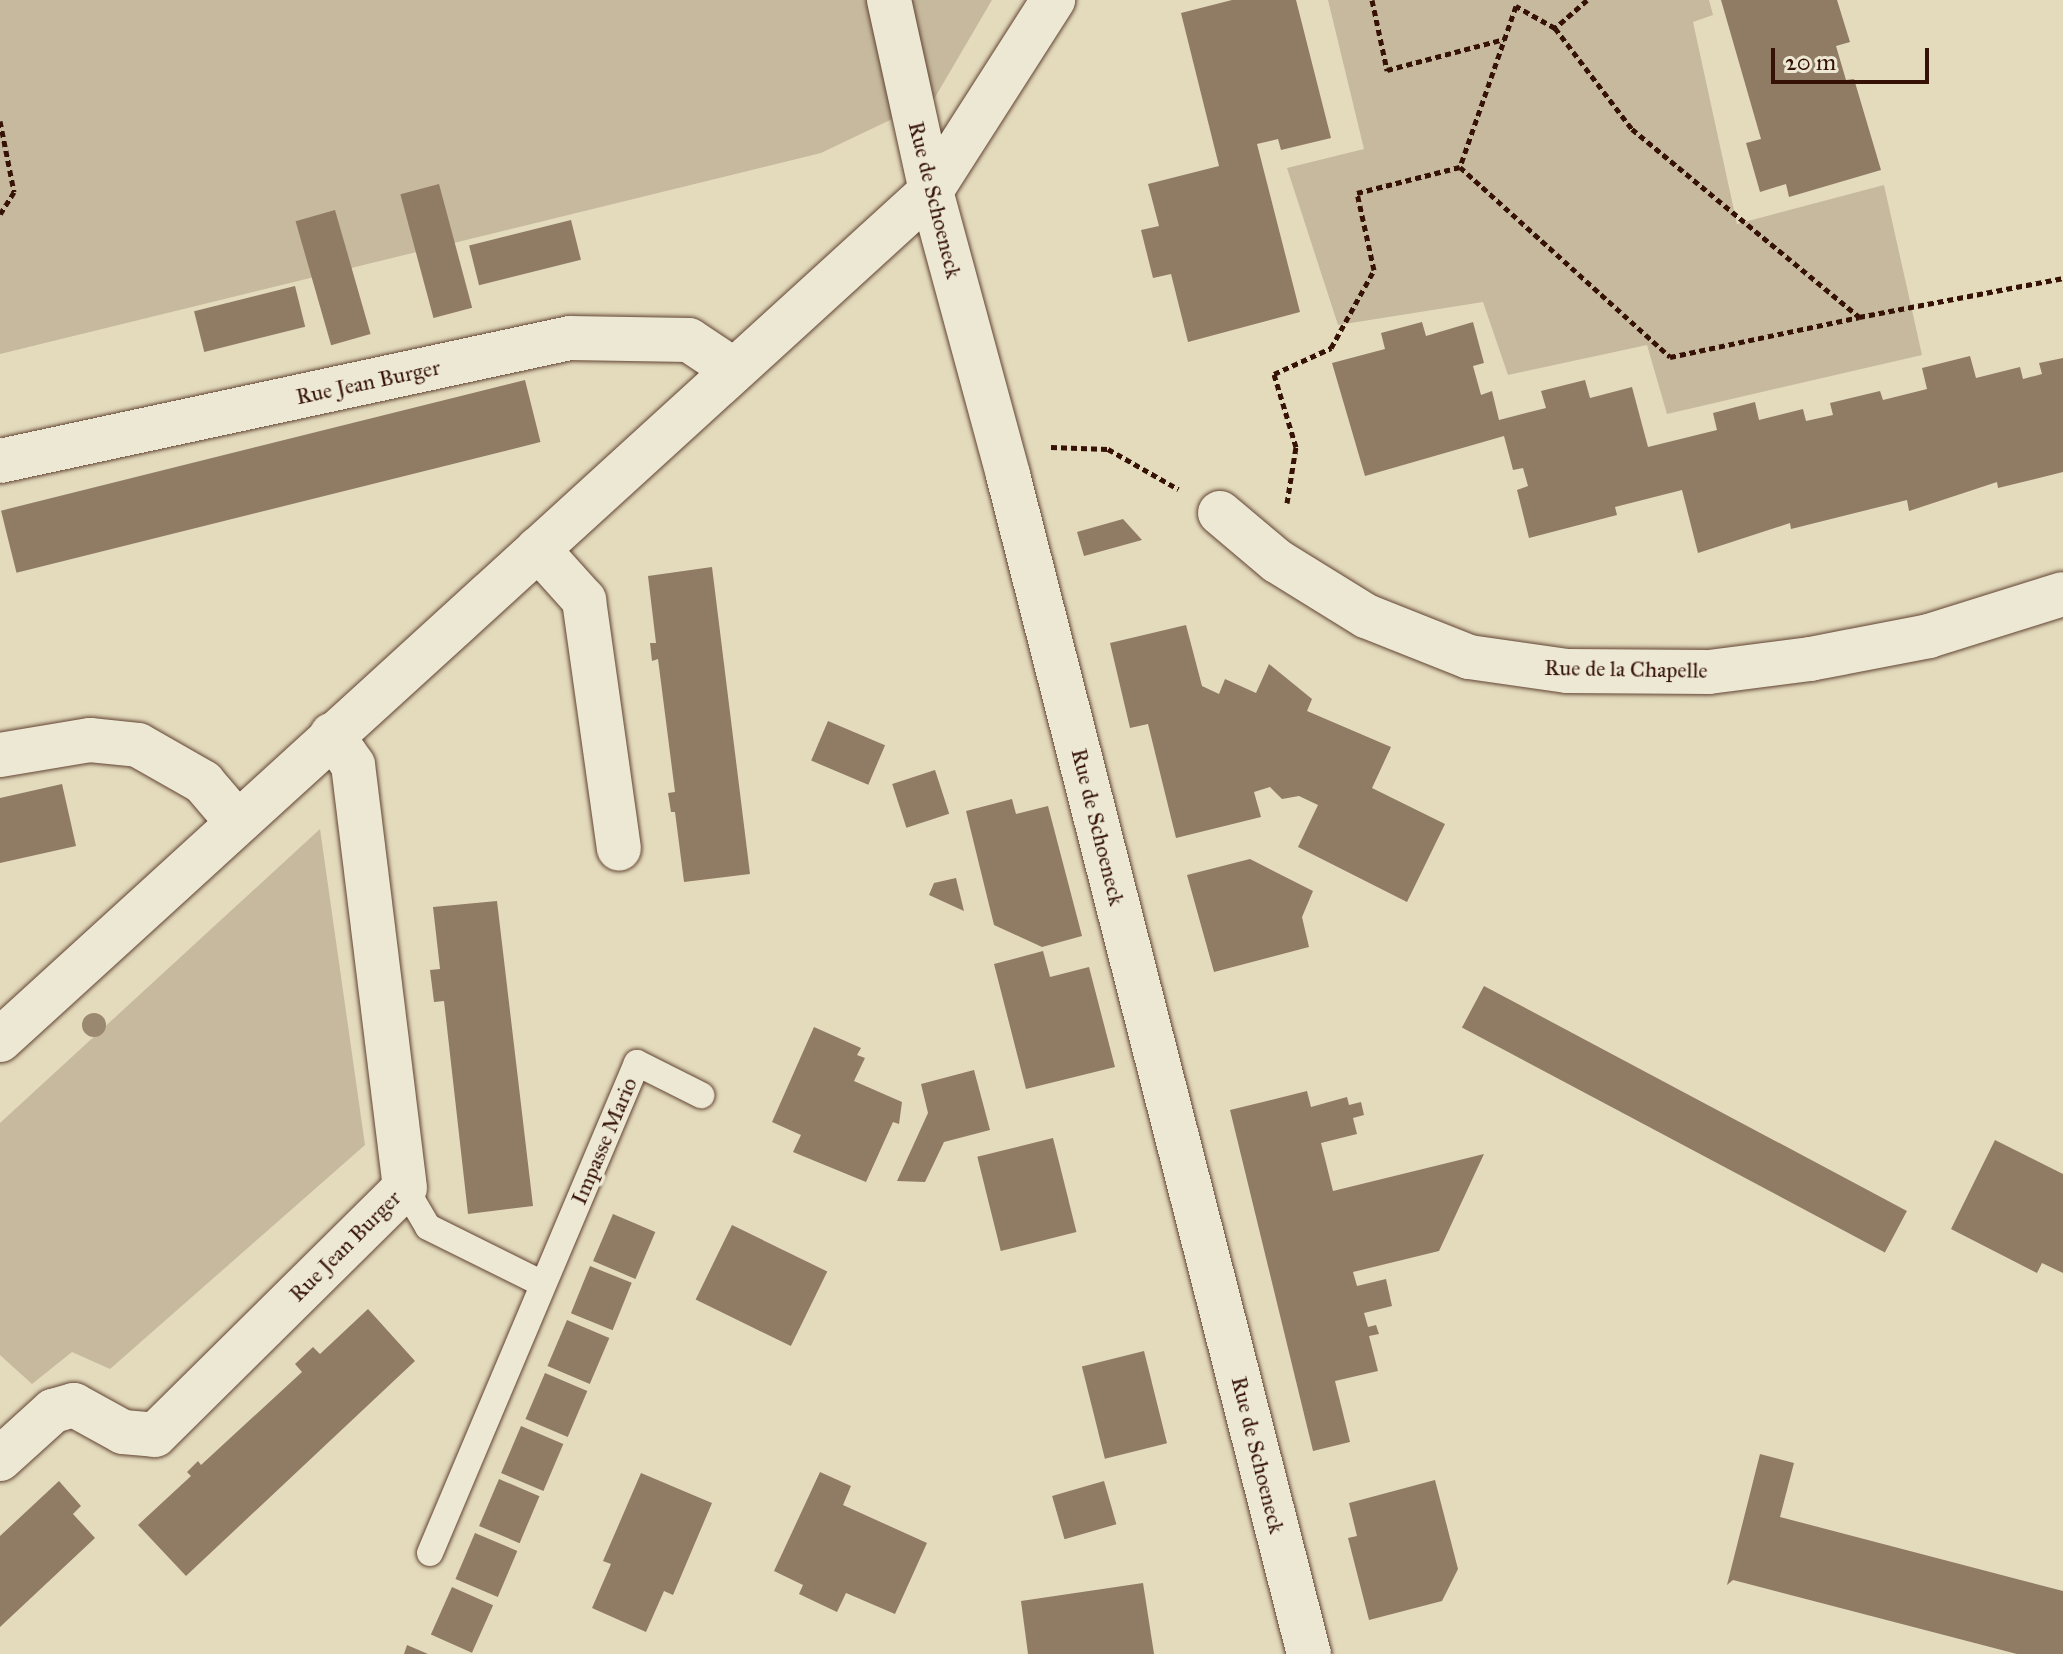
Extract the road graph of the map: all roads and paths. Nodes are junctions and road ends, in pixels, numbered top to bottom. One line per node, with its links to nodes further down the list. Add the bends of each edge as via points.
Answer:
1 (889, 0): 9 (street, Rue de Schoeneck)
2 (1053, 0): 9 (street)
3 (1372, 0): 6 (path, via 1387,70)
4 (1587, 0): 5 (path)
5 (1555, 28): 6 (path, via 1516,6); 12 (path, via 1632,129)
6 (1505, 39): 8 (path)
7 (0, 121): 10 (path, via 14,192)
8 (1460, 167): 12 (path, via 1670,357); 18 (path, via 1357,193 1374,270 1331,348 1274,374 1296,447)
9 (931, 191): 13 (street); 15 (street, Rue de Schoeneck)
10 (0, 214)
11 (2063, 278): 12 (path)
12 (1859, 317)
13 (731, 368): 14 (street, Rue Jean Burger, via 689,340 570,338); 17 (street)
14 (0, 461)
15 (1008, 475): 16 (path, via 1054,445 1108,449); 30 (street, Rue de Schoeneck)
16 (1220, 513): 18 (street, Rue de la Chapelle)
17 (538, 549): 20 (street); 23 (street, via 584,600)
18 (1277, 561): 19 (street, Rue de la Chapelle, via 1366,616 1469,657 1567,671 1709,672 1810,659 1929,636)
19 (2060, 602)
20 (332, 735): 22 (street); 26 (street, Rue Jean Burger, via 353,765)
21 (0, 755): 22 (street, via 90,740 138,745 203,782)
22 (237, 822): 24 (street)
23 (619, 849)
24 (0, 1040)
25 (701, 1095): 27 (lane, Impasse Mario, via 637,1063)
26 (405, 1188): 27 (lane, via 428,1227); 28 (street, Rue Jean Burger, via 155,1435 123,1432 74,1405 53,1411)
27 (543, 1284): 29 (lane, Impasse Mario)
28 (0, 1459)
29 (430, 1553)
30 (1309, 1654)

